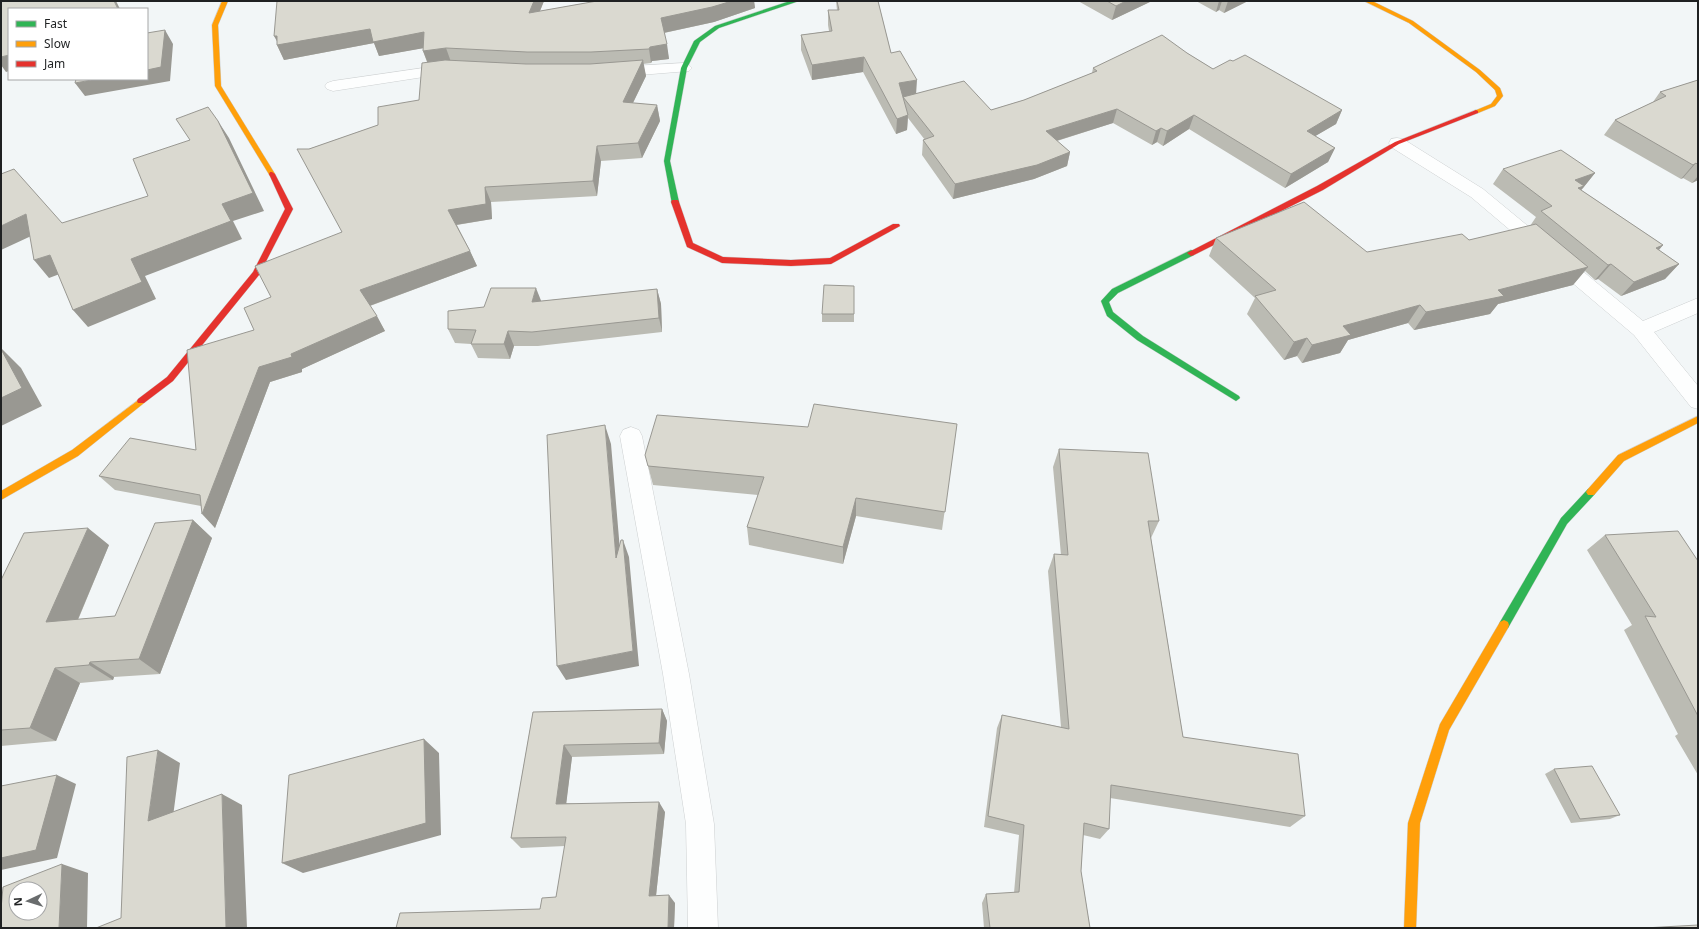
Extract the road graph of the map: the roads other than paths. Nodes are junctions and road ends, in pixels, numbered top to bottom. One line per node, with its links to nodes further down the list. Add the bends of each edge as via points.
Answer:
1 (225, 1): 16 (street, via 215,25 218,86 267,163 288,209 256,273 170,379 75,453)
2 (796, 1): 4 (street, via 718,27 697,41)
3 (1368, 1): 8 (street, via 1411,22 1478,71 1498,89 1500,96 1493,105)
4 (684, 68): 6 (street); 9 (street, via 667,162 673,196 690,245 722,260 791,263 831,261)
5 (466, 70): 7 (street, via 451,69)
6 (602, 73)
7 (333, 86)
8 (1397, 143): 11 (street, via 1477,193); 12 (street, via 1320,188 1116,291 1105,301 1110,314 1140,338)
9 (896, 226)
10 (1698, 305): 11 (street)
11 (1641, 330): 13 (street)
12 (1236, 398)
13 (1698, 401)
14 (1698, 418): 18 (street, via 1621,458 1564,521 1444,728 1414,823)
15 (631, 436): 17 (street, via 676,674 700,824)
16 (1, 496)
17 (703, 928)
18 (1410, 928)

